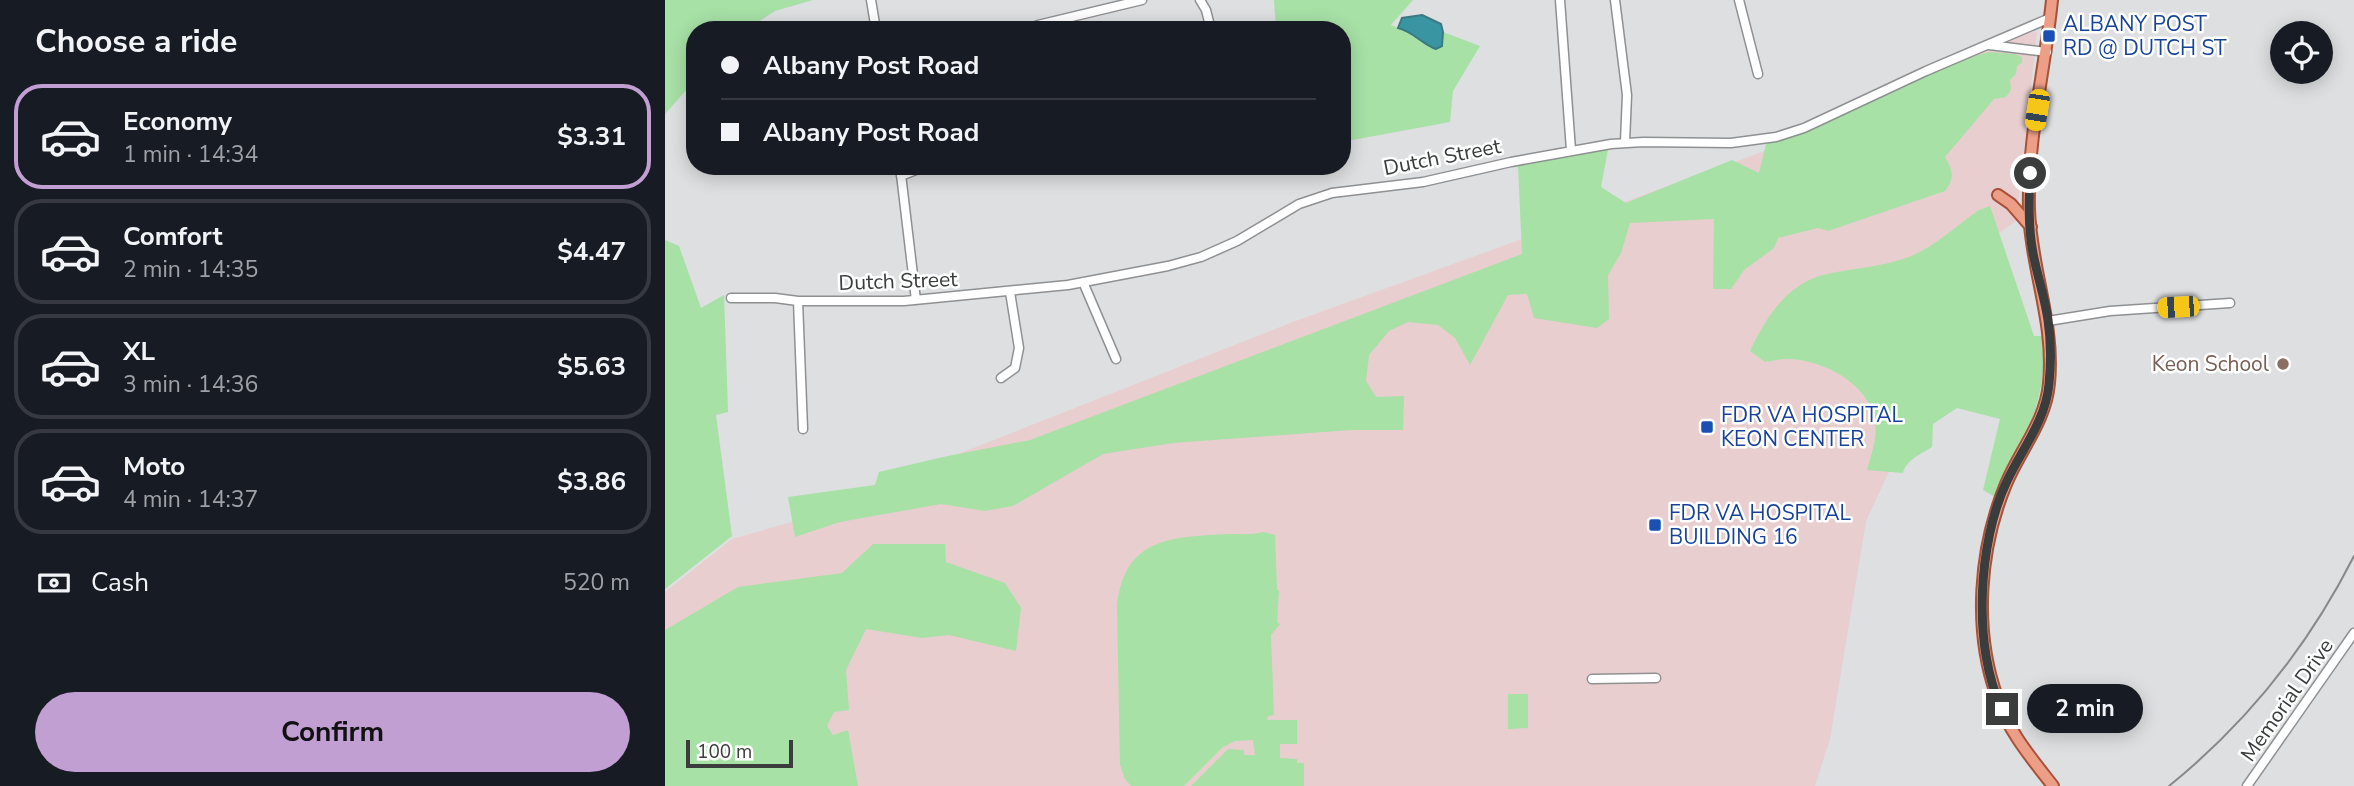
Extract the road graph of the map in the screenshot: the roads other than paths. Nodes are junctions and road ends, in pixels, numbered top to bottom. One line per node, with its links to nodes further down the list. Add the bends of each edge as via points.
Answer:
1 (871, 0): 9 (street)
2 (1142, 0): 10 (street)
3 (1200, 0): 11 (street)
4 (1560, 0): 16 (street)
5 (1615, 0): 15 (street, via 1627,95)
6 (1739, 0): 14 (street)
7 (2052, 0): 8 (main road)
8 (2050, 18): 12 (street, Dutch Street); 13 (main road)
9 (874, 21)
10 (1055, 21)
11 (1209, 21)
12 (1989, 45): 13 (street); 15 (street, Dutch Street, via 1784,135 1731,143)
13 (2047, 52): 19 (main road, via 2031,153)
14 (1758, 74)
15 (1625, 142): 16 (street, Dutch Street)
16 (1571, 150): 20 (street, Dutch Street, via 1423,182 1318,197 1201,257)
17 (901, 175): 23 (street)
18 (1998, 195): 19 (main road)
19 (2031, 227): 26 (main road)
20 (1083, 282): 21 (street, Dutch Street); 27 (street)
21 (1010, 292): 23 (street, Dutch Street); 28 (street, via 1019,348 1015,368)
22 (731, 298): 24 (street, Dutch Street)
23 (916, 300): 24 (street, Dutch Street)
24 (798, 301): 29 (street)
25 (2230, 303): 26 (street, via 2110,311)
26 (2048, 321): 33 (main road, via 2048,395 1993,521 1983,599 1985,646 1997,699)
27 (1116, 359)
28 (1001, 378)
29 (803, 429)
30 (2354, 633): 34 (street, Memorial Drive)
31 (1656, 678): 32 (street)
32 (1592, 679)
33 (2053, 786)
34 (2247, 786)

